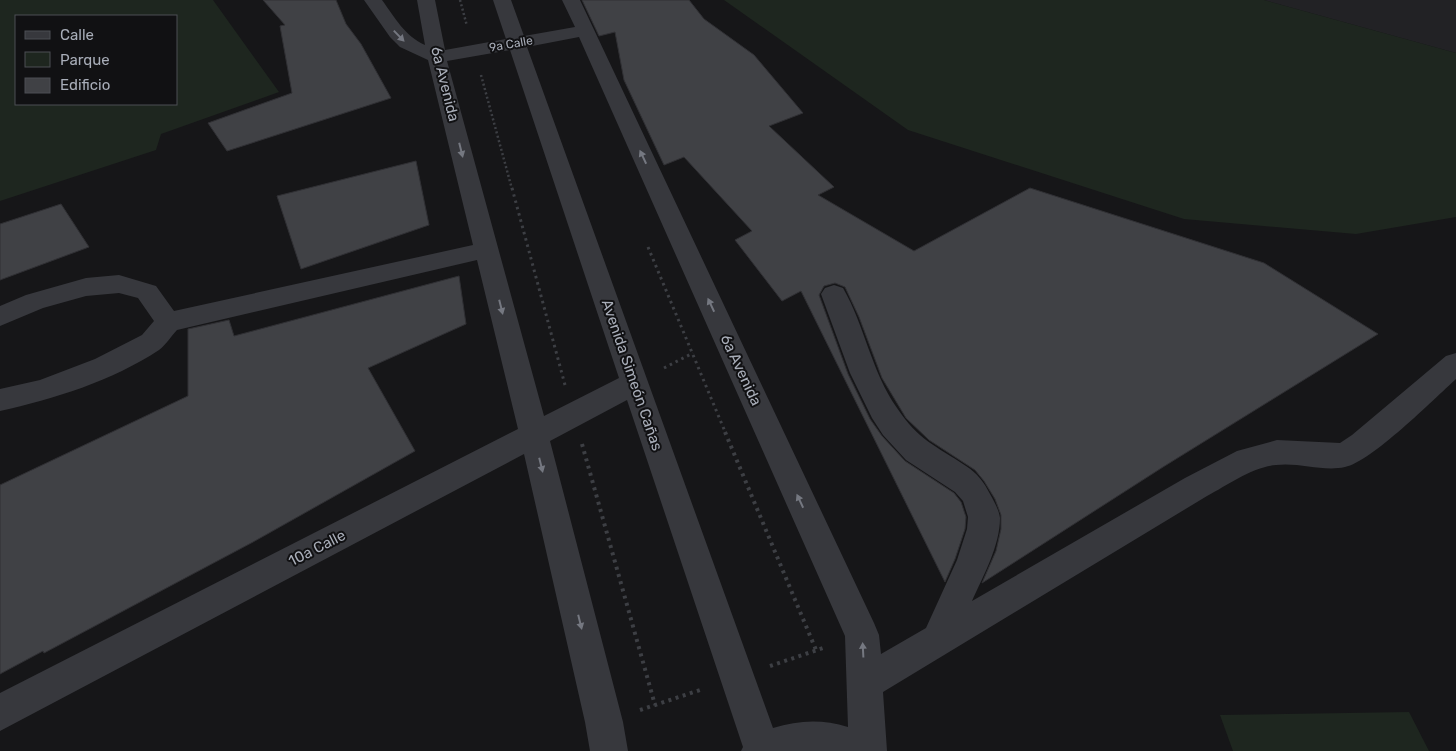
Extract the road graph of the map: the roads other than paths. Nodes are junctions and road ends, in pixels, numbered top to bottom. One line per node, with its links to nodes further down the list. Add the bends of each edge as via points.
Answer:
1 (373, 0): 7 (street, one-way to 7, via 406,42)
2 (426, 0): 7 (street, 6a Avenida)
3 (502, 0): 6 (street, Avenida Simeón Cañas)
4 (571, 0): 5 (street, 6a Avenida)
5 (585, 31): 6 (street, 9a Calle); 17 (street, 6a Avenida, one-way to 5, via 862,635)
6 (516, 43): 7 (street, 9a Calle); 13 (street, Avenida Simeón Cañas)
7 (437, 57): 8 (street, 6a Avenida, one-way to 8)
8 (487, 250): 11 (street); 15 (street, 6a Avenida, one-way to 15)
9 (834, 294): 16 (street, via 868,386 885,416 908,444 928,460 961,476 975,493 984,516 980,541)
10 (0, 317): 11 (street, via 35,301 86,286 119,284 147,292)
11 (168, 322): 14 (street, via 151,342 105,366 44,390)
12 (1456, 363): 16 (street, via 1345,455 1277,452 1248,460 1196,486)
13 (634, 383): 15 (street, 10a Calle); 19 (street, Avenida Simeón Cañas)
14 (0, 400)
15 (534, 435): 18 (street, 10a Calle); 20 (street, 6a Avenida, one-way to 20)
16 (939, 638): 17 (street)
17 (864, 683): 22 (street, 6a Avenida)
18 (0, 713)
19 (761, 750): 21 (street, via 796,740 833,741)
20 (609, 751)
21 (863, 751)
22 (868, 751)

